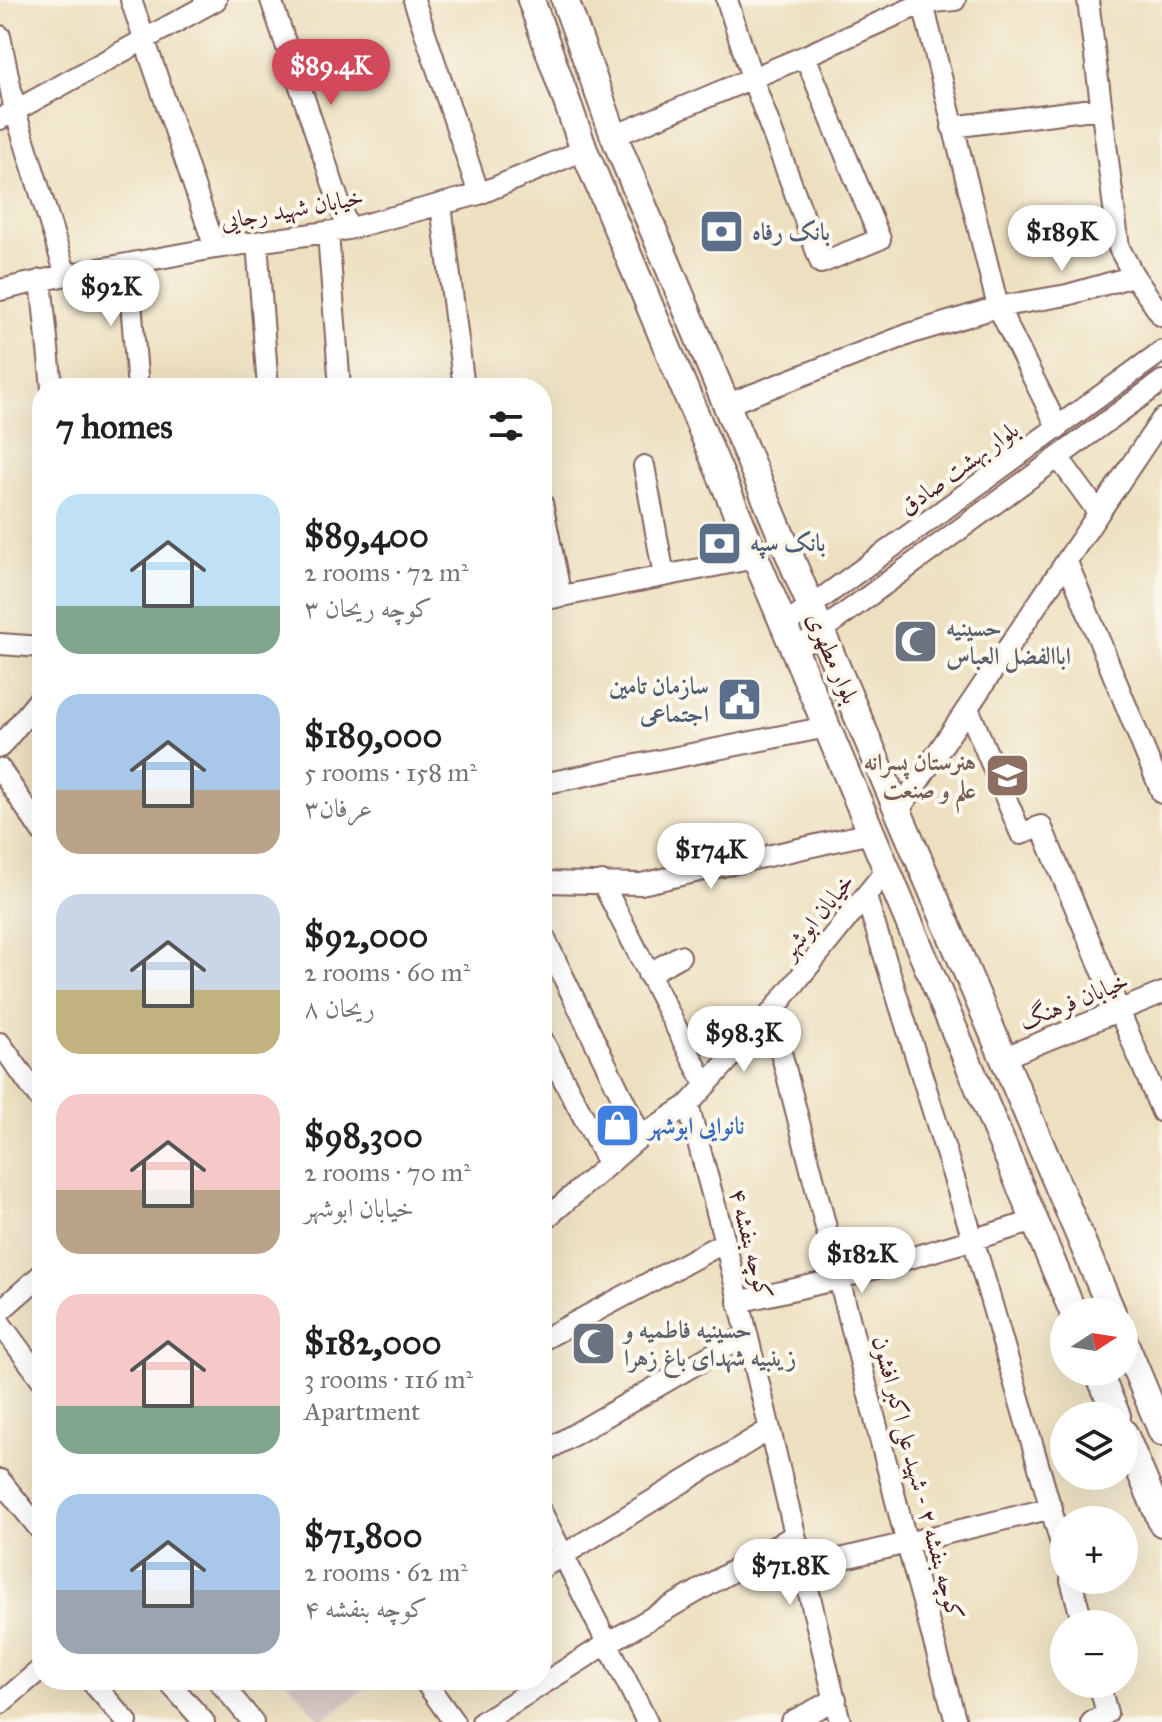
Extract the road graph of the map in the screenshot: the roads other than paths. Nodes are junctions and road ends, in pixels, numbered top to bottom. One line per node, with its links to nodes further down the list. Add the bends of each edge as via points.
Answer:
1 (131, 0): 12 (street)
2 (216, 0): 12 (street)
3 (271, 0): 22 (street)
4 (414, 0): 20 (street)
5 (531, 0): 19 (main road, بلوار مطهری)
6 (565, 0): 18 (main road, بلوار مطهری)
7 (727, 0): 14 (street)
8 (955, 0): 10 (street)
9 (1088, 0): 15 (street)
10 (922, 2): 13 (street); 17 (street)
11 (0, 36): 16 (street)
12 (144, 41): 16 (street); 24 (street)
13 (805, 56): 14 (street); 14 (street, via 880,239 821,263)
14 (752, 78): 18 (street)
15 (1100, 108): 17 (street); 27 (street, via 1119,248)
16 (8, 115): 26 (street)
17 (952, 127): 30 (street)
18 (614, 136): 19 (main road); 39 (main road, بلوار مطهری)
19 (584, 150): 20 (street, خیابان شهید رجایی); 47 (main road, بلوار مطهری)
20 (479, 194): 21 (street, خیابان شهید رجایی)
21 (441, 205): 22 (street, خیابان شهید رجایی); 37 (street)
22 (338, 231): 23 (street, خیابان شهید رجایی); 36 (street)
23 (257, 242): 24 (street, خیابان شهید رجایی); 35 (street)
24 (215, 248): 25 (street, خیابان شهید رجایی)
25 (128, 265): 26 (street, خیابان شهید رجایی); 34 (street)
26 (66, 275): 28 (street, خیابان شهید رجایی)
27 (1134, 276): 30 (street); 31 (street)
28 (41, 280): 29 (street, خیابان شهید رجایی); 33 (street)
29 (0, 290)
30 (998, 307): 39 (street, via 912,333); 41 (street)
31 (1162, 316)
32 (1162, 351): 41 (street, بلوار بهشت صادق)
33 (51, 378)
34 (137, 378)
35 (267, 378)
36 (340, 378)
37 (463, 378)
38 (1162, 381): 42 (street, بلوار بهشت صادق)
39 (728, 404): 51 (main road, بلوار مطهری)
40 (1162, 419): 46 (street)
41 (1058, 428): 44 (street, بلوار بهشت صادق)
42 (1058, 457): 45 (street, بلوار بهشت صادق); 46 (street)
43 (644, 466): 49 (street)
44 (991, 477): 45 (street); 51 (street, بلوار بهشت صادق)
45 (1005, 497): 53 (street, بلوار بهشت صادق)
46 (1098, 512): 48 (street)
47 (755, 558): 49 (street); 52 (main road, بلوار مطهری)
48 (1067, 562): 58 (street); 63 (street)
49 (664, 576): 50 (street)
50 (552, 598)
51 (812, 608): 52 (street, بلوار بهشت صادق); 53 (main road, بلوار مطهری)
52 (785, 625): 56 (main road, بلوار مطهری)
53 (822, 633): 56 (street, بلوار بهشت صادق); 64 (main road, بلوار مطهری)
54 (0, 644): 55 (street)
55 (32, 646)
56 (795, 650): 59 (main road, بلوار مطهری)
57 (32, 708): 60 (street)
58 (968, 708): 64 (street); 75 (street, via 1021,834 1041,826)
59 (827, 727): 62 (street); 66 (main road, بلوار مطهری)
60 (0, 747)
61 (0, 769): 65 (street)
62 (552, 782)
63 (1162, 793)
64 (899, 810): 78 (main road, بلوار مطهری)
65 (32, 817)
66 (871, 833): 67 (main road, بلوار مطهری); 69 (street, via 641,884)
67 (887, 869): 70 (street, خیابان ابوشهر); 87 (main road, بلوار مطهری)
68 (552, 882): 69 (street)
69 (602, 882): 73 (street)
70 (866, 897): 76 (street, خیابان ابوشهر); 88 (street)
71 (552, 954): 84 (street)
72 (680, 956): 73 (street)
73 (648, 974): 80 (street)
74 (1162, 993): 75 (street, خیابان فرهنگ)
75 (1119, 1010): 78 (street, خیابان فرهنگ); 83 (street)
76 (771, 1013): 80 (street, خیابان ابوشهر); 90 (street, کوچه بنفشه ۲ - شهید علی اکبر افشون)
77 (0, 1043): 81 (street)
78 (1005, 1057): 93 (main road, بلوار مطهری)
79 (552, 1058): 85 (street)
80 (705, 1084): 82 (street, خیابان ابوشهر)
81 (32, 1088)
82 (688, 1105): 84 (street, خیابان ابوشهر); 89 (street, کوچه بنفشه ۴)
83 (1162, 1112)
84 (641, 1136): 85 (street, خیابان ابوشهر)
85 (608, 1163): 86 (street, خیابان ابوشهر)
86 (552, 1213)
87 (1035, 1221): 88 (street); 92 (main road, بلوار مطهری)
88 (973, 1239): 90 (street); 106 (street)
89 (725, 1242): 94 (street, کوچه بنفشه ۴); 97 (street)
90 (839, 1279): 94 (street); 112 (street, کوچه بنفشه ۲ - شهید علی اکبر افشون)
91 (32, 1283): 95 (street)
92 (1067, 1298)
93 (1106, 1298)
94 (738, 1302): 98 (street, کوچه بنفشه ۴)
95 (0, 1311)
96 (0, 1323): 99 (street)
97 (552, 1335)
98 (746, 1335): 101 (street, کوچه بنفشه ۴); 103 (street)
99 (32, 1366)
100 (1138, 1375): 102 (main road)
101 (770, 1429): 111 (street, کوچه بنفشه ۴); 113 (street)
102 (1162, 1432)
103 (552, 1447)
104 (1138, 1466): 109 (main road)
105 (0, 1480): 108 (street)
106 (1051, 1506)
107 (1050, 1508): 112 (street)
108 (32, 1520)
109 (1162, 1523)
110 (552, 1533): 113 (street)
111 (795, 1535): 115 (street, کوچه بنفشه ۴); 116 (street)
112 (907, 1544): 115 (street); 136 (street, کوچه بنفشه ۲ - شهید علی اکبر افشون)
113 (564, 1556): 114 (street); 116 (street)
114 (552, 1563)
115 (803, 1568): 125 (street, کوچه بنفشه ۴)
116 (608, 1643): 118 (street); 133 (street)
117 (32, 1677): 126 (street)
118 (552, 1678)
119 (99, 1690): 128 (street)
120 (176, 1690): 129 (street)
121 (226, 1690): 130 (street)
122 (431, 1690): 131 (street)
123 (533, 1690): 132 (street)
124 (1099, 1698): 127 (street)
125 (836, 1699): 134 (street); 135 (street, کوچه بنفشه ۴)
126 (0, 1704)
127 (1100, 1718)
128 (127, 1722)
129 (204, 1722)
130 (253, 1722)
131 (454, 1722)
132 (482, 1722)
133 (647, 1722)
134 (791, 1722)
135 (840, 1722)
136 (956, 1722)

